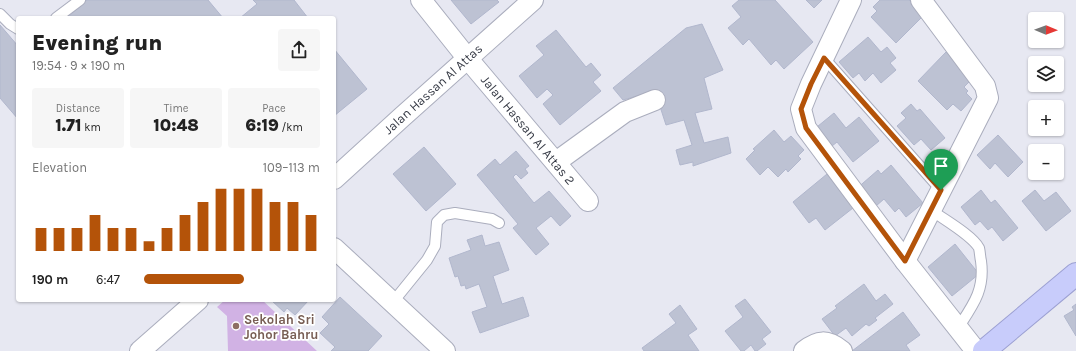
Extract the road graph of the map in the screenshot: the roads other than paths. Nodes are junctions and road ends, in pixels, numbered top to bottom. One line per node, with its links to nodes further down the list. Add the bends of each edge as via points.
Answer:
1 (80, 0): 7 (lane)
2 (421, 0): 10 (street, Jalan Hassan Al Attas 2)
3 (533, 0): 10 (street, Jalan Hassan Al Attas)
4 (851, 0): 9 (street)
5 (921, 0): 14 (street, via 985,86 988,98)
6 (0, 14): 8 (lane)
7 (59, 16)
8 (16, 28)
9 (824, 58): 14 (lane); 19 (street, via 801,109 806,128)
10 (468, 59): 12 (street, Jalan Hassan Al Attas 2); 13 (street, Jalan Hassan Al Attas)
11 (655, 100): 12 (street, via 626,112)
12 (556, 162): 15 (street, Jalan Hassan Al Attas 2)
13 (336, 177)
14 (941, 190): 16 (street)
15 (588, 201)
16 (931, 210): 19 (street); 23 (lane, via 967,235 979,249 980,290 974,305)
17 (499, 223): 22 (lane, via 492,219 454,213 444,215 437,222 435,246 427,260)
18 (336, 250): 22 (street)
19 (905, 261): 23 (street)
20 (1076, 274): 29 (street)
21 (196, 302): 24 (street)
22 (393, 302): 25 (street)
23 (958, 328): 28 (street)
24 (140, 351)
25 (445, 351)
26 (804, 351): 27 (street, via 821,341 834,344)
27 (842, 351)
28 (976, 351)
29 (984, 351)

